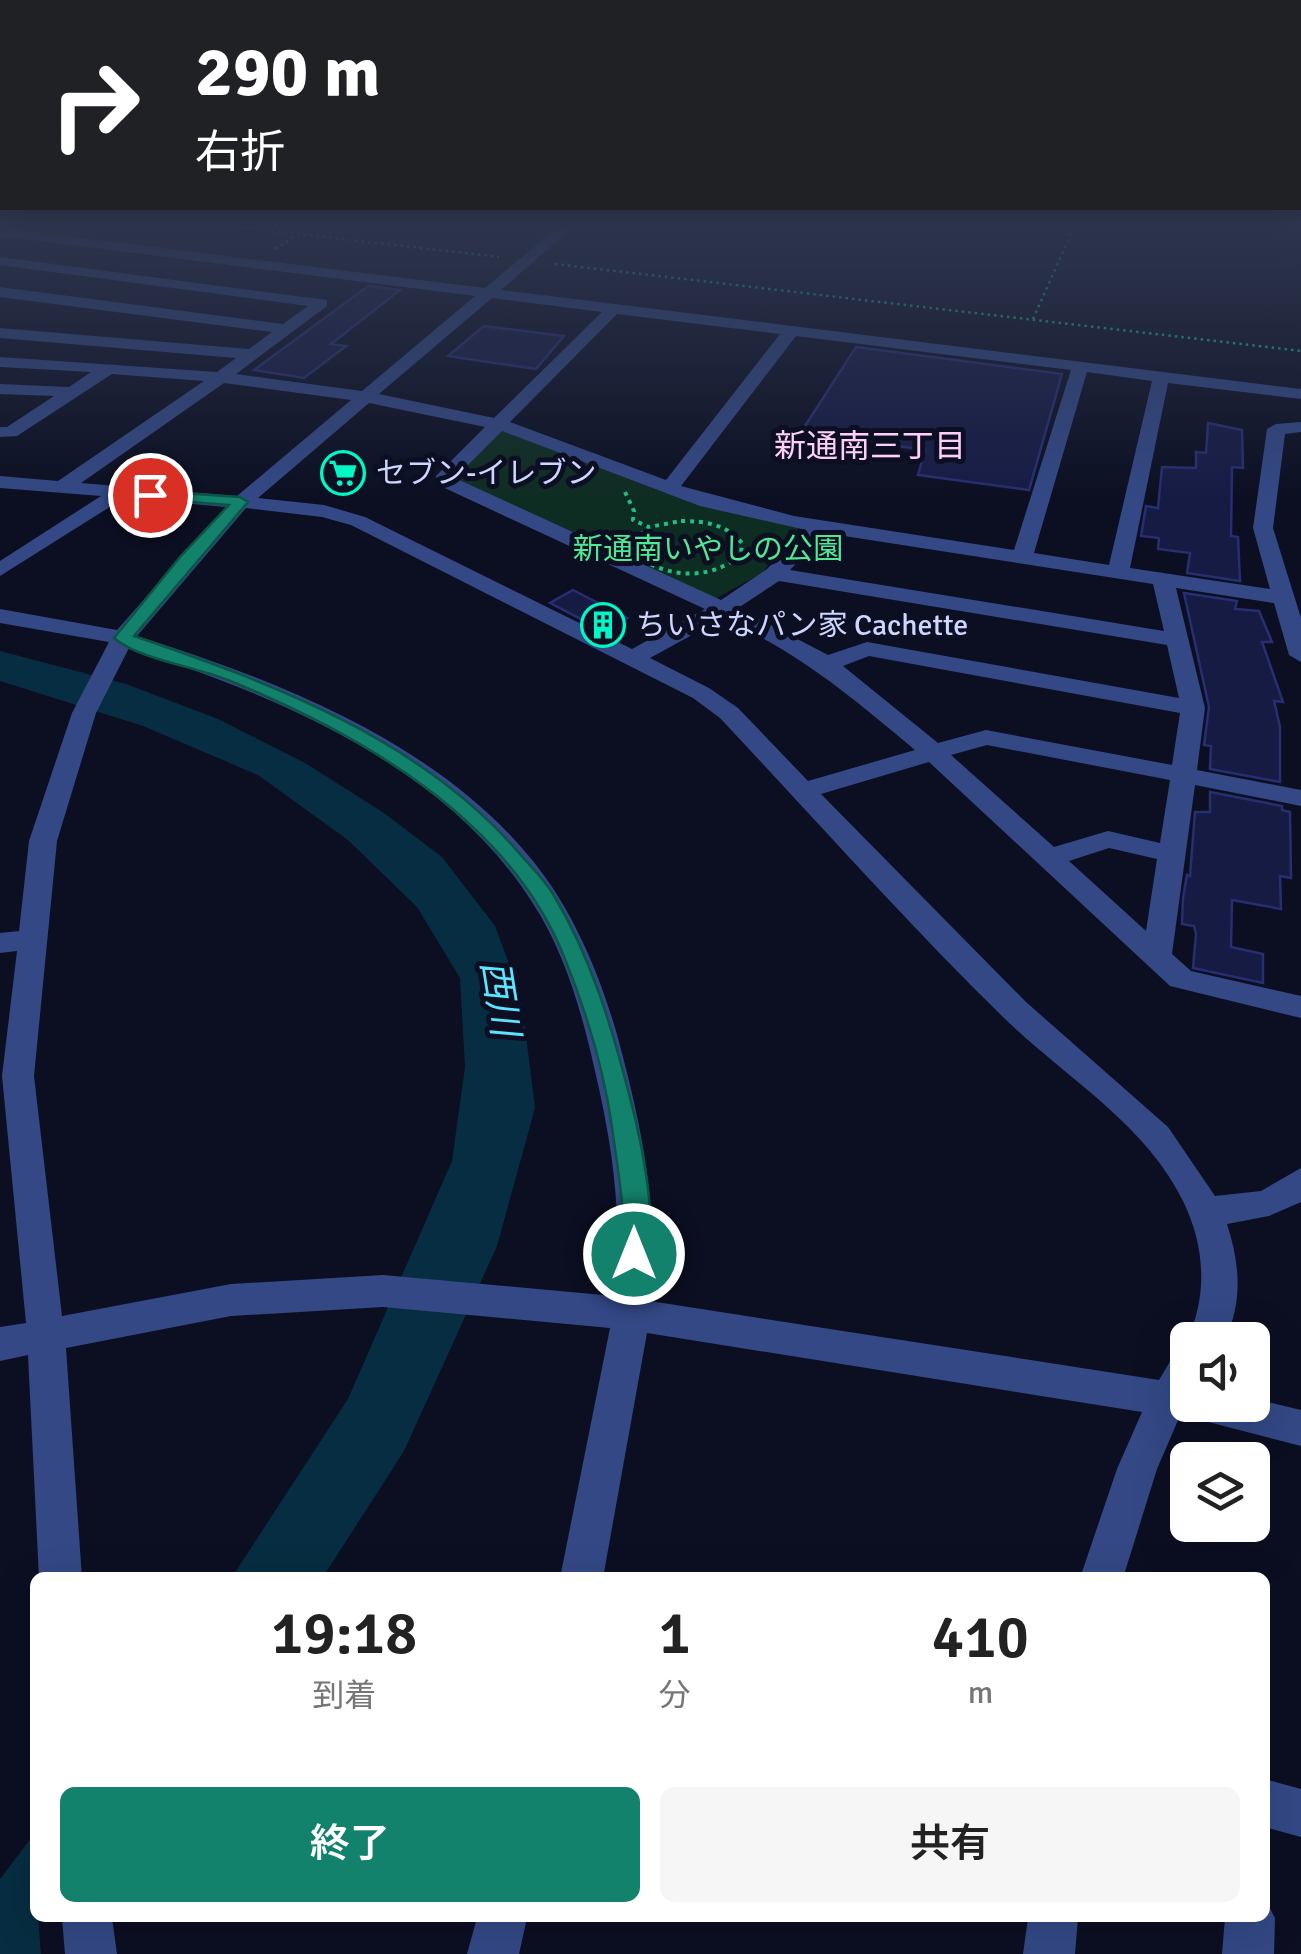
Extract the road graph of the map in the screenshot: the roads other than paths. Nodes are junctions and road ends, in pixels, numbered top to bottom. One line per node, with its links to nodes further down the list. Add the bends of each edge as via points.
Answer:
1 (202, 318): 6 (street)
2 (300, 318): 6 (street)
3 (458, 318): 18 (street)
4 (604, 318): 19 (street)
5 (687, 318): 7 (street)
6 (285, 329): 9 (street)
7 (791, 331): 11 (street); 24 (street)
8 (0, 333): 9 (street)
9 (250, 354): 14 (street)
10 (0, 362): 12 (street)
11 (1080, 366): 13 (street); 28 (street)
12 (112, 367): 14 (street); 16 (street)
13 (1161, 377): 17 (street); 30 (street)
14 (218, 378): 18 (street); 23 (street)
15 (0, 389): 16 (street)
16 (72, 392): 21 (street, via 11,432)
17 (1301, 394)
18 (364, 398): 19 (street); 26 (street)
19 (500, 425): 24 (street); 34 (street, via 443,480)
20 (1301, 427): 33 (street, via 1276,428 1262,528)
21 (0, 432)
22 (0, 482): 23 (street)
23 (61, 488): 25 (street)
24 (670, 488): 27 (street)
25 (119, 493): 26 (street); 29 (street)
26 (240, 502): 37 (street); 39 (street, via 358,520)
27 (820, 527): 28 (street); 31 (street)
28 (1022, 558): 30 (street)
29 (0, 570)
30 (1118, 572): 32 (street)
31 (775, 574): 34 (street); 36 (street)
32 (1163, 579): 33 (street); 36 (street)
33 (1285, 598): 38 (street)
34 (722, 609): 39 (street); 40 (street)
35 (0, 616): 37 (street)
36 (1177, 640): 41 (street)
37 (117, 649): 48 (street, via 84,713); 53 (street, via 232,675 372,745 489,831 542,894 576,957 624,1122 637,1225)
38 (1301, 655)
39 (631, 658): 44 (street, via 729,713)
40 (826, 664): 41 (street, via 867,649); 42 (street)
41 (1193, 708): 43 (street)
42 (932, 751): 43 (street, via 986,738); 44 (street); 47 (street)
43 (1183, 776): 45 (street); 46 (street)
44 (804, 791): 52 (street, via 1018,1012 1158,1137)
45 (1301, 798)
46 (1172, 854): 47 (street, via 1108,839); 49 (street)
47 (1050, 858): 49 (street)
48 (16, 942): 55 (street, via 18,1076)
49 (1157, 956): 50 (street, via 1181,979)
50 (1301, 1006)
51 (1301, 1182): 52 (street, via 1269,1203)
52 (1206, 1212): 54 (street, via 1218,1254 1219,1299)
53 (630, 1314): 55 (street, via 382,1291 230,1300); 57 (street); 62 (street)
54 (1212, 1322)
55 (46, 1336): 56 (street); 61 (street)
56 (0, 1344)
57 (1170, 1388)
58 (1170, 1410): 63 (street, via 1131,1483)
59 (1270, 1420): 60 (street)
60 (1301, 1428)
61 (61, 1572)
62 (582, 1572)
63 (1102, 1572)
64 (1270, 1804): 65 (street)
65 (1301, 1813)
66 (88, 1922): 70 (street)
67 (501, 1922): 71 (street)
68 (1053, 1922): 72 (street)
69 (1250, 1922): 73 (street)
70 (91, 1954)
71 (493, 1954)
72 (1049, 1954)
73 (1248, 1954)

